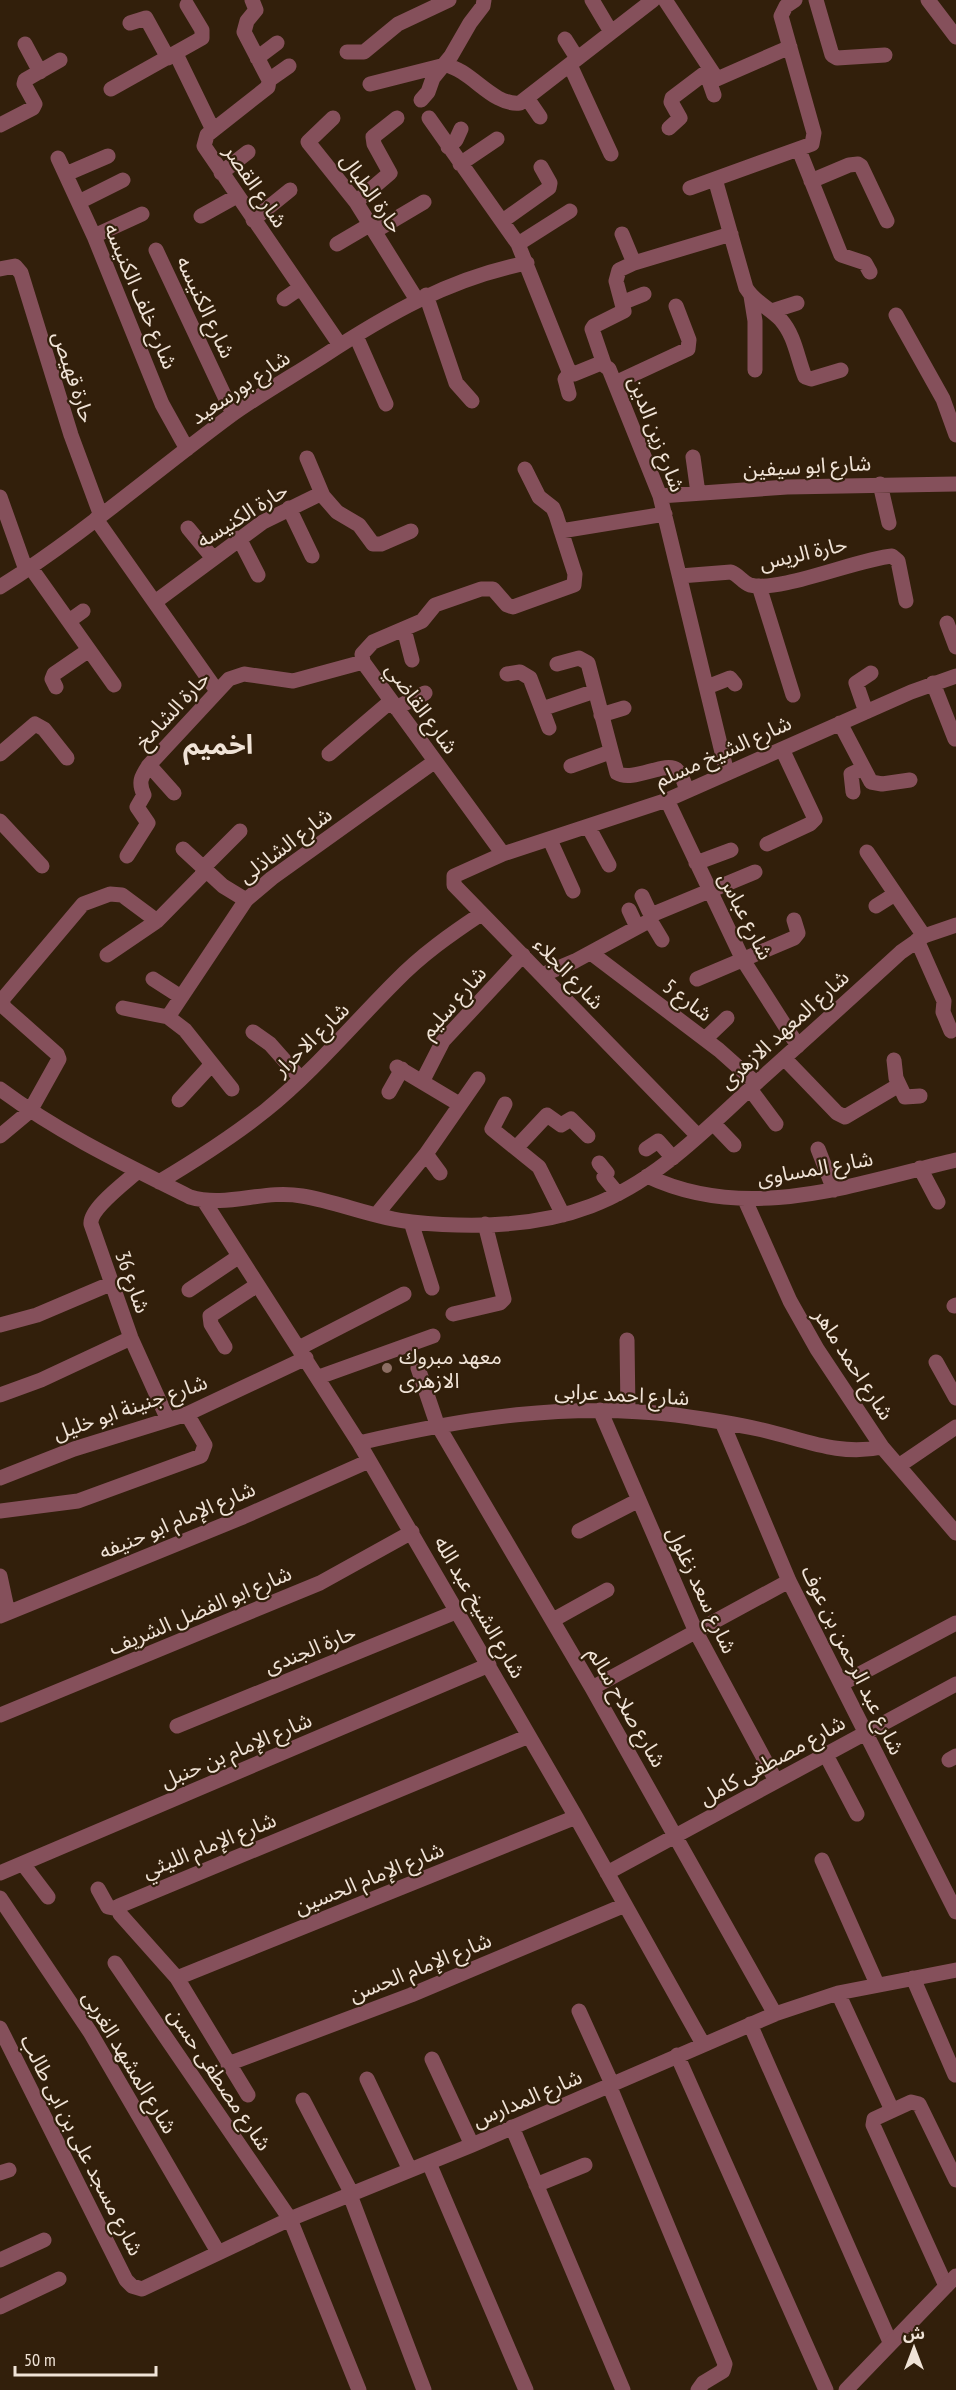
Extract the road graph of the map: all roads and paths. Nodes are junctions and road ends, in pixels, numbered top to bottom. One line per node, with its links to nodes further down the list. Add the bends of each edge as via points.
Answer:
1 (252, 0): 21 (street, via 256,10 244,32)
2 (449, 0): 18 (street, via 399,24 364,52)
3 (484, 0): 24 (street)
4 (592, 0): 12 (street)
5 (653, 0): 12 (street)
6 (665, 0): 26 (street)
7 (795, 0): 17 (street, via 781,16)
8 (816, 0): 19 (street, via 832,55)
9 (928, 0): 13 (street)
10 (187, 5): 20 (street, via 203,34 199,41)
11 (130, 24): 20 (street, via 146,18)
12 (611, 32): 23 (street)
13 (956, 37)
14 (565, 39): 23 (street)
15 (277, 43): 21 (street)
16 (25, 44): 27 (street)
17 (790, 47): 26 (street, via 720,80); 44 (street, via 815,139)
18 (346, 52)
19 (885, 55)
20 (172, 56): 30 (street); 41 (street)
21 (257, 58): 28 (street)
22 (60, 60): 27 (street)
23 (573, 61): 32 (street); 46 (street)
24 (445, 65): 29 (street); 32 (street, via 505,101 520,103); 33 (street)
25 (289, 66): 28 (street, شارع القصر)
26 (707, 71): 31 (street); 39 (street, via 671,100 680,118)
27 (40, 72): 38 (street, via 24,84 33,108)
28 (269, 80): 41 (street, شارع القصر, via 263,92)
29 (370, 84)
30 (111, 89)
31 (714, 95)
32 (527, 99): 34 (street)
33 (421, 100)
34 (540, 117)
35 (333, 118): 60 (street, حارة الطبال, via 308,142)
36 (397, 118): 60 (street, via 373,137 390,173)
37 (429, 118): 43 (street)
38 (0, 125)
39 (669, 128)
40 (461, 129): 43 (street)
41 (213, 130): 51 (street, شارع القصر, via 204,146)
42 (497, 140): 49 (street)
43 (448, 147): 49 (street)
44 (799, 150): 53 (street); 55 (street)
45 (248, 152): 51 (street)
46 (611, 154)
47 (108, 156): 52 (street)
48 (58, 158): 52 (street, شارع خلف الكنيسه)
49 (460, 164): 66 (street)
50 (541, 167): 66 (street, via 549,188)
51 (221, 172): 58 (street, شارع القصر)
52 (66, 174): 59 (street, شارع خلف الكنيسه)
53 (715, 179): 56 (street); 70 (street)
54 (123, 180): 59 (street)
55 (811, 181): 67 (street, via 858,164); 78 (street, via 841,255 865,262)
56 (690, 188)
57 (290, 190): 65 (street)
58 (237, 196): 64 (street); 65 (street, شارع القصر)
59 (79, 202): 71 (street, شارع خلف الكنيسه)
60 (356, 202): 68 (street, حارة الطبال)
61 (423, 202): 68 (street)
62 (570, 211): 73 (street)
63 (142, 214): 71 (street)
64 (201, 216)
65 (254, 220): 79 (street, شارع القصر)
66 (504, 220): 73 (street)
67 (887, 221)
68 (373, 228): 72 (street); 82 (street, حارة الطبال)
69 (622, 234): 75 (street)
70 (731, 234): 75 (street); 81 (street)
71 (94, 236): 101 (street, شارع خلف الكنيسه, via 162,404)
72 (337, 244)
73 (518, 244): 76 (street)
74 (156, 250): 99 (street, شارع الكنيسه)
75 (634, 262): 84 (street, via 616,276)
76 (527, 263): 82 (street, شارع بورسعيد, via 492,270); 94 (street)
77 (0, 269): 113 (street, حارة قهيص, via 15,266 21,273)
78 (870, 272)
79 (300, 288): 83 (street); 90 (street, شارع القصر)
80 (644, 294): 84 (street)
81 (751, 296): 87 (street); 92 (street)
82 (422, 298): 89 (street, شارع بورسعيد); 97 (street, حارة الطبال, via 456,383)
83 (284, 299)
84 (624, 302): 91 (street, via 621,314 592,329)
85 (797, 303): 87 (street)
86 (676, 306): 95 (street, via 688,350)
87 (772, 311): 93 (street, via 790,333 805,377 811,379)
88 (896, 315): 100 (street, via 943,399)
89 (356, 336): 90 (street, شارع بورسعيد); 98 (street)
90 (340, 345): 99 (street, شارع بورسعيد)
91 (604, 363): 94 (street, شارع زين الدين); 95 (street, شارع زين الدين)
92 (755, 370)
93 (841, 370)
94 (570, 373): 96 (street, via 565,379)
95 (615, 383): 110 (street, شارع زين الدين)
96 (569, 393)
97 (472, 401)
98 (386, 404)
99 (233, 414): 101 (street, شارع بورسعيد)
100 (956, 435)
101 (187, 448): 113 (street, شارع بورسعيد)
102 (693, 457): 107 (street)
103 (307, 458): 109 (street)
104 (525, 470): 117 (street, شارع القاضي, via 539,497 553,508)
105 (880, 483): 106 (street, شارع ابو سيفين); 107 (street, شارع ابو سيفين); 114 (street)
106 (956, 484)
107 (698, 493): 110 (street, شارع ابو سيفين)
108 (0, 496): 121 (street)
109 (323, 496): 111 (street, حارة الكنيسه, via 312,496); 116 (street, حارة الكنيسه, via 337,512 359,525 373,544)
110 (660, 496): 112 (street, شارع زين الدين)
111 (289, 508): 118 (street, حارة الكنيسه); 119 (street)
112 (665, 514): 117 (street); 123 (street, شارع زين الدين)
113 (99, 518): 121 (street, شارع بورسعيد); 127 (street)
114 (889, 523)
115 (188, 528): 120 (street)
116 (411, 531)
117 (561, 531): 129 (street, شارع القاضي, via 576,580 568,589 513,607 493,590 481,588 435,605)
118 (239, 538): 120 (street, حارة الكنيسه); 122 (street)
119 (312, 556)
120 (212, 557): 127 (street, حارة الكنيسه)
121 (28, 569): 125 (street, شارع بورسعيد); 130 (street)
122 (258, 575)
123 (680, 576): 124 (street, حارة الريس, via 731,572 748,584); 146 (street, شارع زين الدين)
124 (759, 586): 126 (street, حارة الريس, via 892,556 897,558); 150 (street)
125 (0, 587)
126 (906, 601)
127 (154, 602): 147 (street)
128 (83, 611): 130 (street)
129 (428, 614): 132 (street, شارع القاضي, via 422,621); 133 (street)
130 (69, 621): 135 (street)
131 (947, 623): 134 (street)
132 (404, 628): 136 (street); 137 (street, شارع القاضي, via 366,646)
133 (435, 630)
134 (956, 647)
135 (89, 650): 144 (street); 145 (street, via 54,674 52,679)
136 (412, 660)
137 (363, 662): 147 (street, حارة الشامخ, via 293,681 244,674); 151 (street, شارع القاضي)
138 (557, 664): 148 (street, via 584,658)
139 (872, 673): 154 (street, via 856,683)
140 (507, 674): 152 (street, via 527,674)
141 (956, 676): 142 (street, شارع الشيخ مسلم)
142 (933, 683): 154 (street, شارع الشيخ مسلم); 158 (street)
143 (735, 684): 146 (street, via 730,678)
144 (114, 685)
145 (57, 687)
146 (706, 687): 168 (street, شارع زين الدين)
147 (217, 691): 165 (street, حارة الشامخ)
148 (595, 691): 152 (street); 155 (street)
149 (425, 693): 151 (street)
150 (792, 695)
151 (393, 705): 162 (street); 164 (street, شارع القاضي)
152 (542, 708): 157 (street)
153 (624, 708): 155 (street)
154 (866, 712): 156 (street, شارع الشيخ مسلم)
155 (601, 715): 160 (street)
156 (840, 723): 159 (street, شارع الشيخ مسلم); 167 (street)
157 (549, 728)
158 (955, 738)
159 (782, 748): 168 (street, شارع الشيخ مسلم); 178 (street, via 815,819)
160 (610, 752): 166 (street); 170 (street, via 614,770 621,776 672,767)
161 (0, 754): 163 (street, via 35,724 44,729)
162 (328, 754)
163 (67, 758)
164 (434, 762): 182 (street, شارع القاضي); 193 (street, شارع الشاذلى)
165 (149, 765): 172 (street); 183 (street, حارة الشامخ, via 139,783 144,795 137,807 148,823 147,828)
166 (571, 766)
167 (862, 768): 169 (street, via 875,783); 171 (street, via 851,774)
168 (727, 773): 170 (street, شارع الشيخ مسلم)
169 (910, 780)
170 (687, 791): 173 (street, شارع الشيخ مسلم)
171 (854, 792)
172 (174, 793)
173 (667, 800): 175 (street, شارع الشيخ مسلم); 184 (street, شارع عباس)
174 (0, 821): 186 (street)
175 (589, 828): 177 (street, شارع الشيخ مسلم); 185 (street)
176 (240, 831): 187 (street)
177 (550, 840): 182 (street, شارع الشيخ مسلم); 189 (street)
178 (767, 844)
179 (183, 849): 187 (street)
180 (731, 850): 184 (street)
181 (867, 852): 191 (street)
182 (503, 854): 196 (street, شارع الجلاء, via 458,873 452,880)
183 (127, 856)
184 (696, 863): 190 (street, شارع عباس)
185 (609, 865)
186 (42, 866)
187 (204, 870): 193 (street); 198 (street)
188 (755, 872): 190 (street)
189 (573, 891)
190 (710, 892): 192 (street, via 656,913 649,911); 206 (street, شارع عباس)
191 (895, 894): 194 (street); 201 (street)
192 (642, 896)
193 (246, 900): 210 (street, شارع الشاذلى)
194 (876, 906)
195 (629, 910): 200 (street)
196 (481, 914): 205 (street, شارع الجلاء); 221 (street, شارع الاحرار, via 436,945 395,981)
197 (795, 920): 206 (street, via 798,933 794,938)
198 (157, 921): 204 (street); 233 (street, via 122,895 110,894 83,904 2,1000 4,1007 59,1056)
199 (956, 925): 201 (street, شارع المعهد الازهرى)
200 (637, 927): 202 (street, via 650,922); 203 (street)
201 (921, 938): 214 (street); 217 (street, شارع المعهد الازهرى)
202 (662, 940)
203 (591, 953): 207 (street); 216 (street, شارع 5)
204 (107, 955)
205 (523, 955): 207 (street, شارع الجلاء); 223 (street, شارع سليم, via 443,1041)
206 (743, 960): 209 (street); 217 (street, شارع عباس)
207 (542, 975): 238 (street, شارع الجلاء)
208 (153, 980): 210 (street)
209 (697, 980)
210 (181, 997): 212 (street, شارع الشاذلى)
211 (123, 1008): 212 (street)
212 (168, 1017): 220 (street, via 185,1030)
213 (727, 1018): 216 (street)
214 (951, 1031)
215 (254, 1032): 221 (street)
216 (705, 1039): 225 (street, شارع 5)
217 (798, 1046): 218 (street, شارع المعهد الازهرى)
218 (784, 1058): 224 (street, via 844,1117); 225 (street, شارع المعهد الازهرى)
219 (894, 1060): 224 (street)
220 (212, 1064): 227 (street); 230 (street)
221 (301, 1078): 251 (street, شارع الاحرار, via 213,1149)
222 (478, 1078): 231 (street)
223 (422, 1082): 228 (street, via 399,1068); 231 (street)
224 (899, 1085): 229 (street, via 905,1097)
225 (753, 1086): 234 (street, شارع المعهد الازهرى); 235 (street, شارع 5)
226 (0, 1089): 233 (street)
227 (232, 1089)
228 (389, 1092)
229 (920, 1096)
230 (179, 1100)
231 (459, 1104): 243 (street)
232 (505, 1104): 240 (street, via 492,1130)
233 (30, 1111): 236 (street); 248 (street)
234 (713, 1123): 238 (street, شارع المعهد الازهرى); 239 (street)
235 (776, 1124)
236 (0, 1136)
237 (588, 1136): 240 (street, via 571,1119 561,1125 547,1115)
238 (698, 1136): 244 (street, شارع المعهد الازهرى)
239 (734, 1145)
240 (516, 1148): 258 (street, via 539,1167)
241 (646, 1149): 244 (street, via 658,1141)
242 (818, 1149): 252 (street)
243 (426, 1154): 249 (street); 257 (street)
244 (673, 1158): 250 (street, شارع المعهد الازهرى)
245 (956, 1160): 247 (street, شارع المساوى)
246 (599, 1163): 253 (street, via 607,1173 604,1177)
247 (920, 1168): 252 (street, شارع المساوى); 256 (street)
248 (138, 1171): 251 (street); 262 (street, شارع 36, via 90,1219)
249 (440, 1173)
250 (648, 1176): 253 (street, شارع المعهد الازهرى); 254 (street, شارع المساوى, via 687,1191)
251 (159, 1182): 255 (street)
252 (834, 1190): 254 (street, شارع المساوى)
253 (618, 1194): 258 (street, شارع المعهد الازهرى)
254 (745, 1200): 287 (street, شارع احمد ماهر, via 790,1301 823,1359)
255 (204, 1201): 257 (street, شارع المعهد الازهرى, via 258,1194 298,1195); 261 (street, شارع الشيخ عبد الله)
256 (938, 1202)
257 (376, 1215): 259 (street, شارع المعهد الازهرى)
258 (563, 1215): 260 (street, شارع المعهد الازهرى)
259 (411, 1222): 260 (street, شارع المعهد الازهرى); 264 (street)
260 (485, 1224): 267 (street, via 504,1299)
261 (238, 1257): 263 (street, شارع الشيخ عبد الله); 265 (street)
262 (110, 1284): 268 (street); 270 (street, شارع 36)
263 (257, 1285): 272 (street, via 210,1316); 273 (street, شارع الشيخ عبد الله)
264 (432, 1288)
265 (189, 1290)
266 (404, 1294): 273 (street, شارع جنينة ابو خليل)
267 (453, 1314)
268 (0, 1325)
269 (433, 1336): 276 (street)
270 (131, 1338): 277 (street); 282 (street, شارع 36)
271 (627, 1340): 280 (street)
272 (225, 1347)
273 (303, 1353): 276 (street, شارع الشيخ عبد الله); 281 (street, شارع جنينة ابو خليل)
274 (936, 1362): 278 (street)
275 (418, 1368): 284 (street, شارع صلاح سالم)
276 (319, 1377): 286 (street, شارع الشيخ عبد الله)
277 (0, 1395)
278 (956, 1398)
279 (600, 1410): 280 (street, شارع احمد عرابى); 284 (street, شارع احمد عرابى, via 491,1416); 291 (street, شارع سعد زغلول)
280 (628, 1411): 283 (street, شارع احمد عرابى)
281 (188, 1414): 282 (street, شارع جنينة ابو خليل); 292 (street, via 206,1445 201,1456 95,1497)
282 (168, 1420): 290 (street, شارع جنينة ابو خليل, via 74,1449)
283 (722, 1422): 287 (street, شارع احمد عرابى, via 845,1451); 297 (street, شارع عبد الرحمن بن عوف)
284 (437, 1425): 286 (street, شارع احمد عرابى); 301 (street, شارع صلاح سالم)
285 (956, 1427): 289 (street)
286 (359, 1443): 288 (street, شارع الشيخ عبد الله)
287 (882, 1447): 289 (street, شارع احمد ماهر)
288 (369, 1461): 294 (street, شارع الشيخ عبد الله); 300 (street, شارع الإمام ابو حنيفه)
289 (900, 1465): 295 (street, شارع احمد ماهر)
290 (0, 1478)
291 (639, 1500): 293 (street); 303 (street, شارع سعد زغلول)
292 (0, 1511)
293 (579, 1531)
294 (412, 1532): 299 (street, شارع الشيخ عبد الله); 308 (street, شارع ابو الفضل الشريف, via 320,1583)
295 (956, 1533)
296 (0, 1576): 300 (street)
297 (789, 1581): 303 (street); 305 (street, شارع عبد الرحمن بن عوف)
298 (607, 1590): 301 (street)
299 (458, 1611): 304 (street, شارع الشيخ عبد الله); 309 (street, حارة الجندى)
300 (4, 1614)
301 (553, 1620): 307 (street, شارع صلاح سالم)
302 (956, 1623): 305 (street)
303 (696, 1632): 307 (street); 313 (street, شارع سعد زغلول)
304 (489, 1665): 311 (street, شارع الشيخ عبد الله); 318 (street, شارع الإمام بن حنبل)
305 (841, 1684): 310 (street, شارع عبد الرحمن بن عوف)
306 (956, 1684): 310 (street, شارع مصطفى كامل)
307 (592, 1688): 316 (street, شارع صلاح سالم)
308 (0, 1715)
309 (177, 1726)
310 (866, 1733): 312 (street, شارع مصطفى كامل); 326 (street, شارع عبد الرحمن بن عوف)
311 (530, 1736): 315 (street, شارع الشيخ عبد الله); 325 (street, شارع الإمام الليثي)
312 (826, 1755): 313 (street, شارع مصطفى كامل); 314 (street)
313 (777, 1781): 316 (street, شارع مصطفى كامل)
314 (857, 1814)
315 (576, 1817): 320 (street, شارع الشيخ عبد الله); 329 (street, شارع الإمام الحسين)
316 (677, 1836): 320 (street, شارع مصطفى كامل); 334 (street, شارع صلاح سالم)
317 (822, 1860): 331 (street)
318 (23, 1864): 319 (street, شارع الإمام بن حنبل); 322 (street)
319 (0, 1873)
320 (607, 1873): 324 (street, شارع الشيخ عبد الله)
321 (98, 1888): 325 (street, via 108,1907)
322 (48, 1897)
323 (0, 1898): 357 (street, شارع المشهد الغربى, via 90,2032)
324 (625, 1905): 337 (street, شارع الشيخ عبد الله); 340 (street, شارع الإمام الحسن, via 411,1995)
325 (118, 1909): 329 (street)
326 (956, 1912)
327 (115, 1963): 355 (street, شارع مصطفى حسن)
328 (956, 1970): 330 (street, شارع المدارس)
329 (177, 1978): 340 (street)
330 (913, 1978): 331 (street, شارع المدارس); 341 (street)
331 (877, 1984): 332 (street, شارع المدارس)
332 (838, 1993): 334 (street, شارع المدارس); 346 (street)
333 (579, 2011): 343 (street)
334 (775, 2014): 335 (street, شارع المدارس)
335 (750, 2024): 337 (street, شارع المدارس); 363 (street)
336 (0, 2028): 360 (street, شارع مسجد على بن ابى طالب)
337 (703, 2044): 338 (street, شارع المدارس)
338 (677, 2055): 343 (street, شارع المدارس); 369 (street)
339 (432, 2059): 348 (street)
340 (228, 2064): 344 (street)
341 (955, 2074)
342 (367, 2079): 351 (street)
343 (611, 2085): 347 (street, شارع المدارس); 368 (street, via 725,2364 723,2371)
344 (248, 2096)
345 (303, 2100): 354 (street)
346 (892, 2110): 352 (street, via 911,2102 921,2106); 361 (street, via 877,2116 873,2125)
347 (512, 2127): 348 (street, شارع المدارس); 353 (street)
348 (472, 2145): 349 (street, شارع المدارس)
349 (429, 2163): 351 (street, شارع المدارس); 366 (street)
350 (585, 2165): 353 (street)
351 (410, 2170): 354 (street, شارع المدارس)
352 (956, 2180)
353 (536, 2184): 367 (street)
354 (351, 2194): 355 (street, شارع المدارس); 365 (street)
355 (290, 2219): 357 (street, شارع المدارس); 364 (street, شارع مصطفى حسن)
356 (44, 2240): 358 (street)
357 (218, 2252): 360 (street, شارع المدارس, via 142,2289)
358 (0, 2260)
359 (59, 2279): 362 (street)
360 (126, 2280)
361 (951, 2281): 363 (street)
362 (0, 2307)
363 (890, 2342): 370 (street)
364 (359, 2390)
365 (424, 2390)
366 (526, 2390)
367 (623, 2390)
368 (698, 2390)
369 (826, 2390)
370 (846, 2390)

